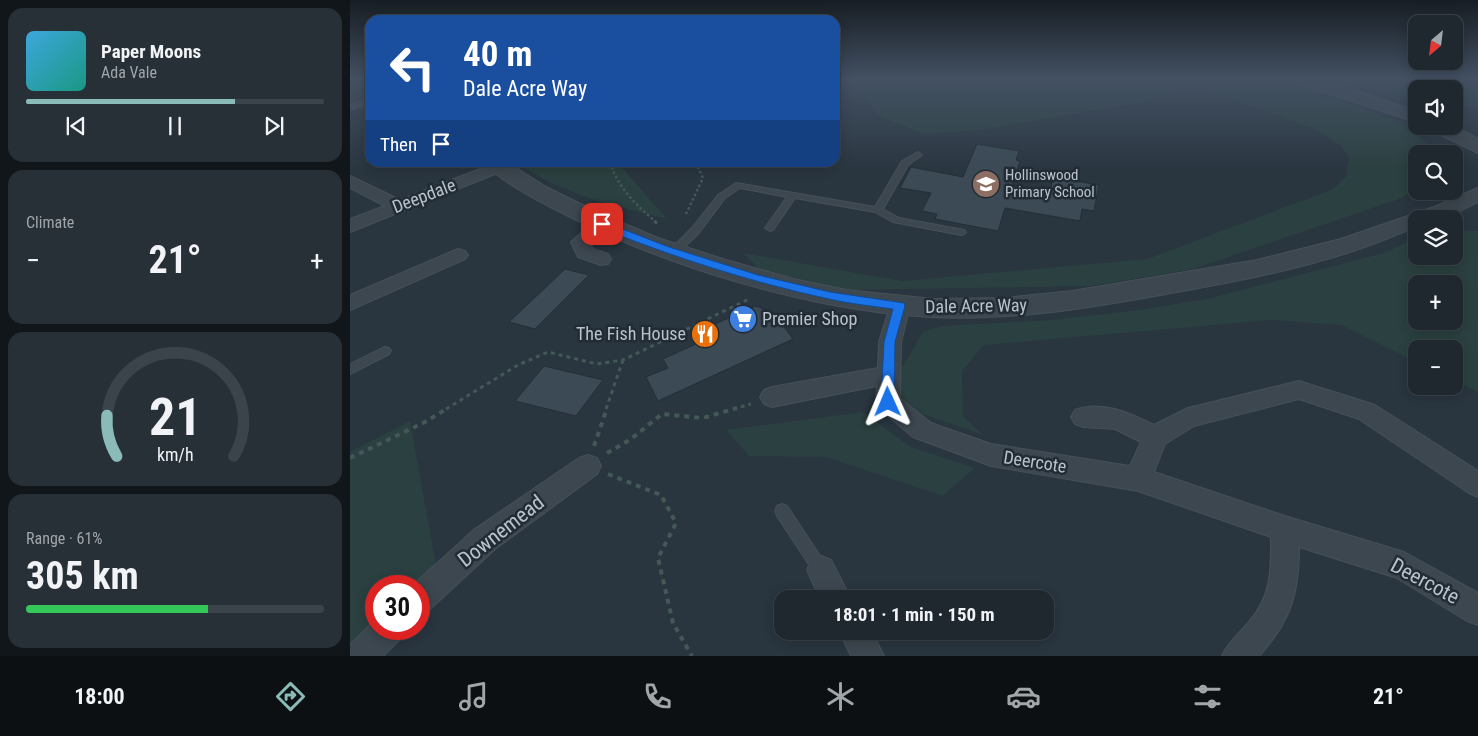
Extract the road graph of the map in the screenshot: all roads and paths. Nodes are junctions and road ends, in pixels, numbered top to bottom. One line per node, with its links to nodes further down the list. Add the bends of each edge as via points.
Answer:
1 (1463, 123): 2 (street)
2 (1478, 125)
3 (1458, 135): 4 (street)
4 (1478, 147)
5 (918, 155): 15 (lane, via 905,163)
6 (492, 167): 13 (street, Deepdale)
7 (500, 167): 19 (street, Dale Acre Way)
8 (612, 167): 23 (path, via 635,203 663,229)
9 (698, 167): 23 (path, via 702,185 678,229)
10 (350, 181): 13 (street)
11 (793, 194): 15 (lane); 21 (lane); 23 (lane, via 739,185 731,187)
12 (1478, 194): 16 (street, Dale Acre Way)
13 (398, 206): 20 (street, Deepdale)
14 (1478, 208): 17 (street, Dale Acre Way)
15 (878, 210): 22 (lane, via 896,220)
16 (1446, 210)
17 (1460, 210)
18 (1408, 223): 30 (street, Dale Acre Way, via 1340,248 1261,268 1121,293 1064,302 962,309)
19 (602, 224): 23 (street, Dale Acre Way); 26 (street, via 580,242 586,253)
20 (350, 226)
21 (770, 228)
22 (961, 232)
23 (675, 246): 28 (street, Dale Acre Way)
24 (421, 250): 27 (street)
25 (458, 255): 27 (street)
26 (601, 260)
27 (431, 267): 29 (street)
28 (770, 282): 30 (street, Dale Acre Way, via 830,296); 32 (path, via 752,298)
29 (350, 303)
30 (900, 306): 34 (street, Deercote, via 890,342)
31 (385, 351): 33 (lane)
32 (623, 360): 38 (path, via 597,364 548,352 518,365 425,422); 39 (path)
33 (350, 369)
34 (887, 375): 35 (street); 40 (street, Deercote, via 888,402 922,430 991,454)
35 (772, 397): 39 (path, via 703,418 662,414 631,439)
36 (1083, 417): 37 (street, via 1118,419)
37 (1155, 437): 40 (street); 41 (street, via 1188,418 1299,390 1367,412)
38 (350, 458)
39 (588, 466): 45 (street, Downemead, via 485,539); 51 (path, via 661,495 676,524 658,558 673,623)
40 (1138, 478): 43 (street, Deercote)
41 (1478, 485)
42 (782, 510): 44 (lane)
43 (1285, 529): 47 (street, Deercote, via 1404,566); 53 (street, via 1284,575 1277,606 1264,627)
44 (820, 570): 46 (street)
45 (430, 590)
46 (831, 590)
47 (1478, 610)
48 (377, 640): 50 (street)
49 (859, 640): 52 (street)
50 (361, 656)
51 (692, 656)
52 (868, 656)
53 (1238, 656)

